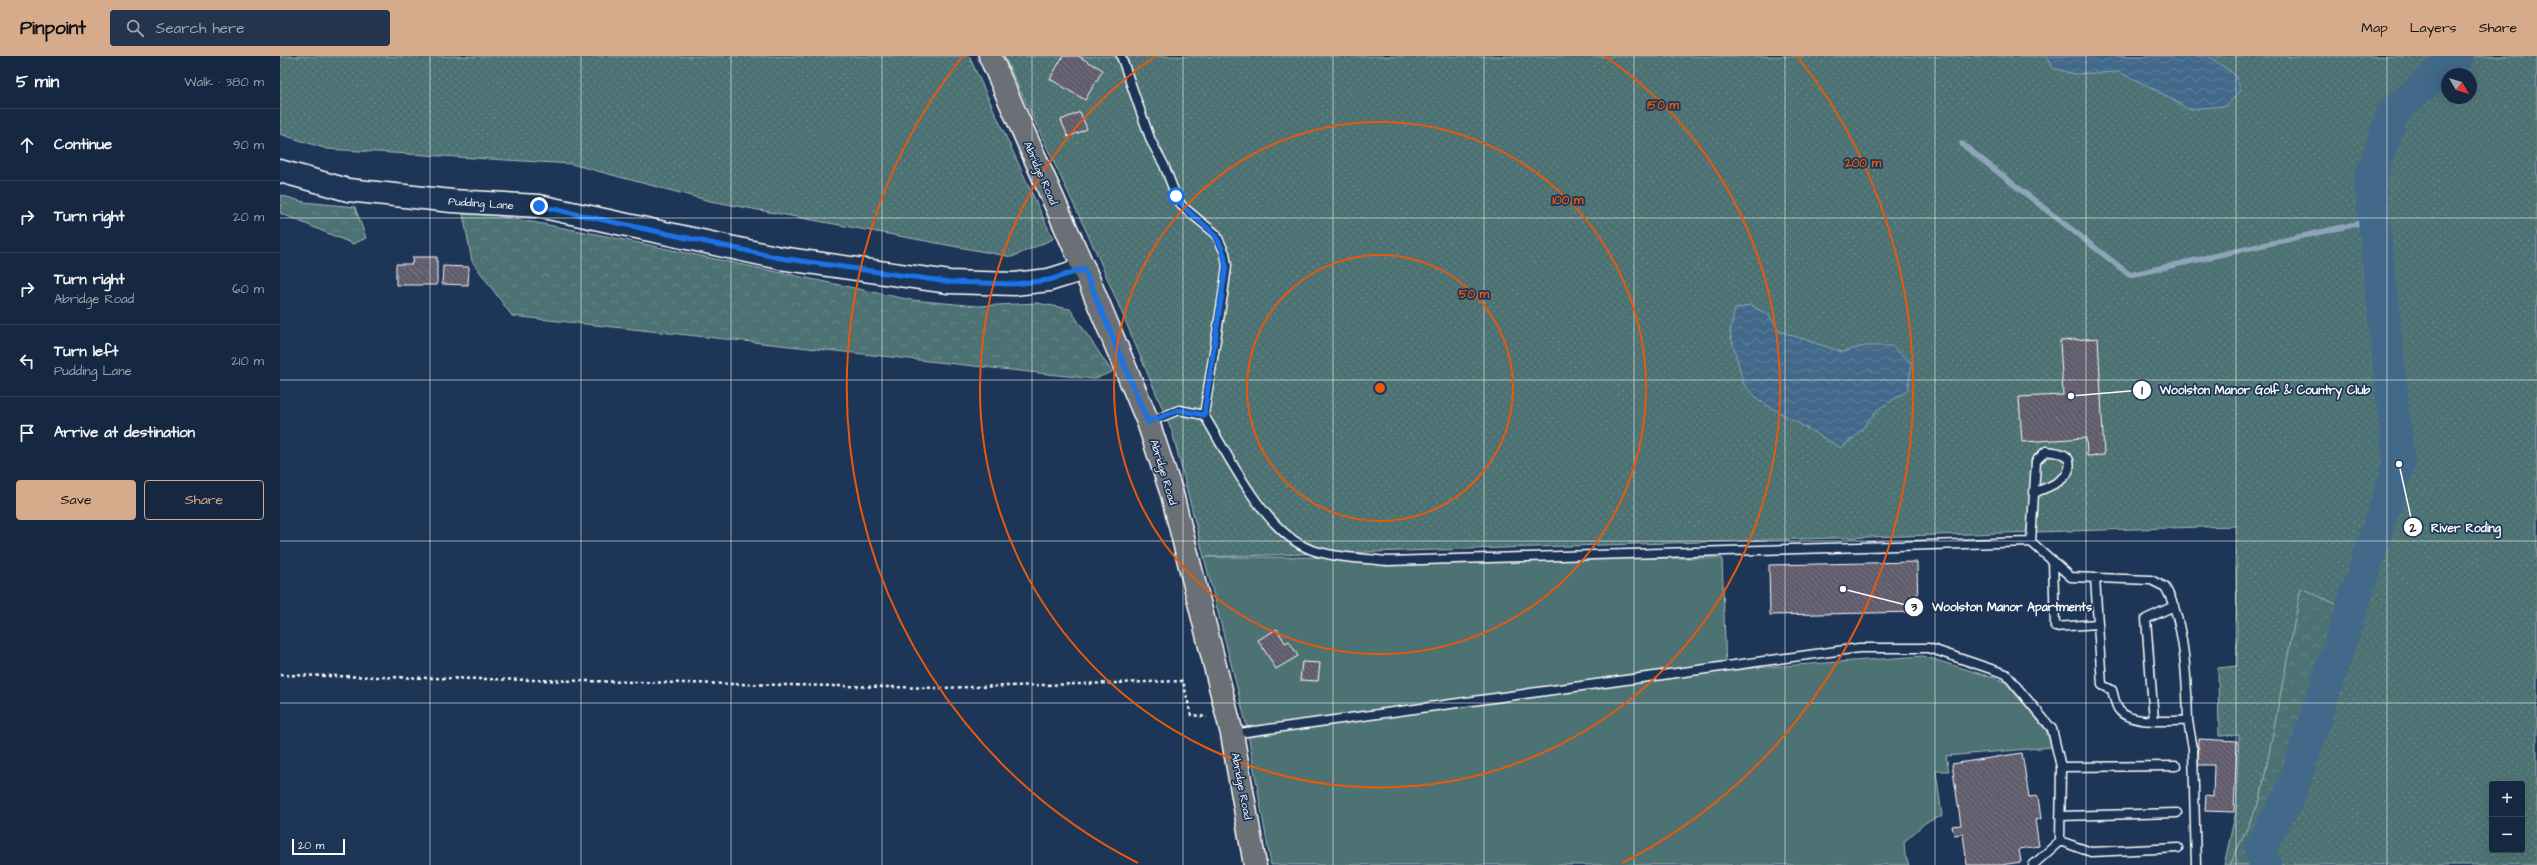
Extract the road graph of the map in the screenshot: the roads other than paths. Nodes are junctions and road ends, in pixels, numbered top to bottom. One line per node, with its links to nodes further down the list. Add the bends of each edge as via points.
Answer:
1 (990, 56): 4 (main road, Abridge Road)
2 (1121, 56): 5 (lane, via 1151,141 1176,196 1182,206 1216,234 1225,253 1223,295)
3 (280, 171): 4 (street, Pudding Lane, via 348,190 452,201 539,206 780,258 949,282 1014,284 1049,280)
4 (1084, 269): 6 (main road, Abridge Road)
5 (1204, 415): 6 (lane, via 1179,410); 8 (lane, via 1267,518 1290,539 1313,550 1337,554 1388,561)
6 (1148, 422): 15 (main road, Abridge Road, via 1172,494)
7 (2034, 493): 7 (lane, via 2036,461 2041,454 2046,451 2063,454 2068,458 2068,473 2062,480); 8 (lane)
8 (2031, 542): 9 (lane)
9 (2053, 561): 10 (lane, via 2071,577); 12 (lane, via 2055,627)
10 (2095, 578): 11 (lane, via 2150,580 2165,587); 12 (lane)
11 (2174, 606): 13 (lane, via 2146,619); 14 (lane, via 2187,687)
12 (2097, 624): 13 (lane, via 2102,685 2112,690 2118,710 2125,716 2137,720)
13 (2154, 720): 14 (lane)
14 (2188, 721): 24 (lane, via 2193,748)
15 (1231, 726): 17 (lane, via 1859,648 1929,648 2006,674 2052,729); 22 (main road, Abridge Road)
16 (2176, 766): 17 (lane)
17 (2061, 767): 19 (lane)
18 (2177, 813): 19 (lane)
19 (2060, 816): 20 (lane)
20 (2060, 841): 21 (lane, via 2091,852); 23 (lane)
21 (2178, 848)
22 (1255, 865)
23 (2033, 865)
24 (2196, 865)

